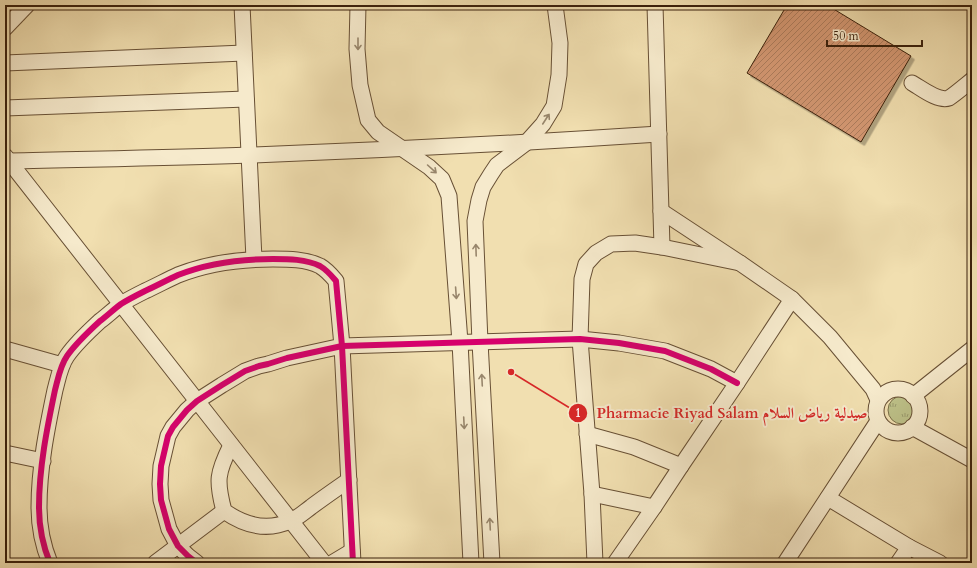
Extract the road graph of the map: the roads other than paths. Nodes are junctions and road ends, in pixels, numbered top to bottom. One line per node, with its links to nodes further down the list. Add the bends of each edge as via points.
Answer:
1 (27, 5): 6 (street)
2 (242, 5): 7 (street)
3 (358, 5): 15 (street, one-way to 15, via 357,49 360,85 368,120 378,132)
4 (555, 5): 14 (street, one-way to 4, via 543,124 554,106 559,76 560,43)
5 (655, 5): 13 (street)
6 (5, 28)
7 (244, 54): 8 (street); 11 (street)
8 (5, 63)
9 (972, 80): 10 (street, via 949,98 941,99)
10 (912, 83)
11 (246, 99): 12 (street); 16 (street)
12 (5, 108)
13 (659, 134): 14 (street); 18 (street)
14 (526, 143): 15 (street); 26 (street, one-way to 14, via 475,221 479,200 483,187 497,164)
15 (403, 149): 16 (street); 25 (street, one-way to 25, via 430,167 442,179 449,196)
16 (249, 155): 17 (street); 20 (street)
17 (7, 159): 23 (street)
18 (661, 211): 19 (street); 21 (street)
19 (662, 247): 21 (street); 24 (street, via 635,243 611,244 596,253 586,264 582,280)
20 (254, 259): 23 (street, via 203,267 178,275); 27 (street, via 309,262 329,272 336,281)
21 (740, 263): 22 (street)
22 (792, 299): 31 (street); 33 (street, via 830,337 873,389)
23 (121, 304): 30 (street, via 73,347); 34 (street)
24 (580, 339): 26 (street); 31 (street, via 665,351 711,369); 37 (street)
25 (460, 342): 26 (street); 27 (street); 57 (street, one-way to 57)
26 (480, 342): 58 (street, one-way to 26)
27 (342, 346): 34 (street, via 287,358 245,371); 43 (street)
28 (5, 349): 30 (street)
29 (972, 349): 32 (street)
30 (62, 365): 41 (street)
31 (737, 383): 42 (street)
32 (914, 396): 33 (street, via 899,389 891,390); 36 (street, via 920,408 917,422)
33 (878, 400): 35 (street)
34 (197, 401): 38 (street); 49 (street, via 168,436 161,466 161,500 169,529)
35 (878, 421): 36 (street, via 894,433); 45 (street)
36 (912, 428): 40 (street)
37 (587, 434): 42 (street, via 634,447); 44 (street)
38 (231, 445): 47 (street, via 223,461 218,483); 48 (street)
39 (5, 454): 41 (street)
40 (972, 460)
41 (43, 461): 52 (street, via 39,502 40,527)
42 (681, 466): 46 (street)
43 (349, 480): 48 (street); 51 (street)
44 (592, 494): 46 (street); 59 (street)
45 (828, 498): 50 (street); 61 (street)
46 (654, 507): 60 (street)
47 (224, 511): 48 (street, via 238,520 260,527); 49 (street)
48 (291, 521): 55 (street)
49 (178, 546): 53 (street); 54 (street)
50 (909, 547): 62 (street); 63 (street)
51 (353, 557): 56 (street)
52 (50, 563)
53 (155, 563)
54 (197, 563)
55 (324, 563)
56 (332, 563)
57 (471, 563)
58 (492, 563)
59 (595, 563)
60 (615, 563)
61 (785, 563)
62 (898, 563)
63 (940, 563)

